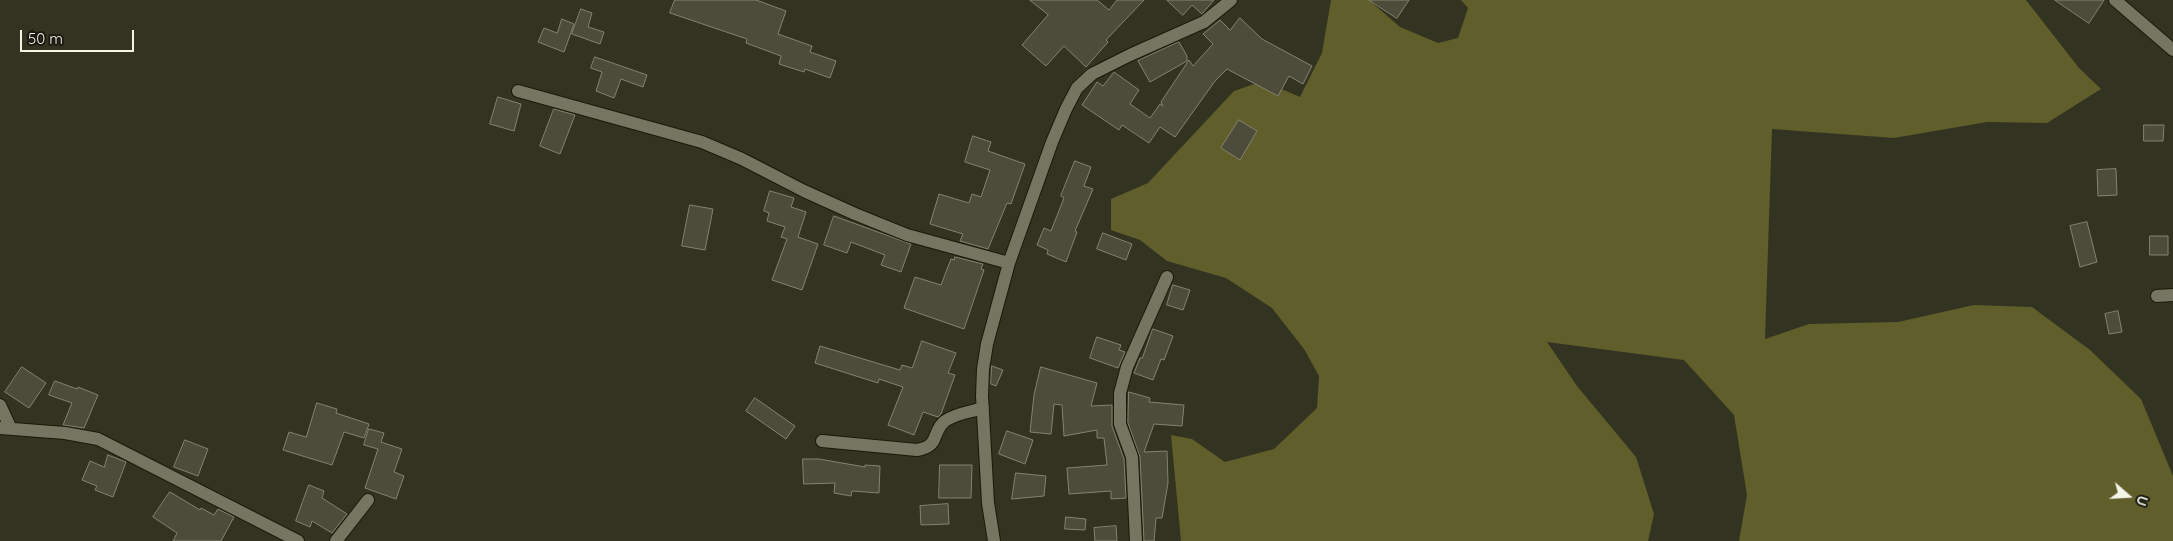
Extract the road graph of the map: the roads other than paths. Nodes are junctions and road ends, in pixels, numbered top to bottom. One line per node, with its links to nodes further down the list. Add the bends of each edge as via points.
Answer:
1 (2115, 0): 3 (street)
2 (1227, 1): 5 (street, via 1204,22 1105,66 1077,88 1052,142)
3 (2173, 50)
4 (518, 91): 5 (street, via 702,142 855,214 907,234)
5 (1009, 263): 10 (street, via 987,344)
6 (1167, 277): 17 (street, via 1127,367 1120,393 1120,424 1132,457)
7 (2173, 295): 8 (street)
8 (2157, 296)
9 (0, 405): 11 (street)
10 (983, 408): 12 (street, via 944,422 927,448 916,450); 16 (street, via 988,503)
11 (6, 428): 14 (street, via 65,432 98,439)
12 (822, 441)
13 (368, 500): 15 (street)
14 (298, 541)
15 (336, 541)
16 (994, 541)
17 (1136, 541)

